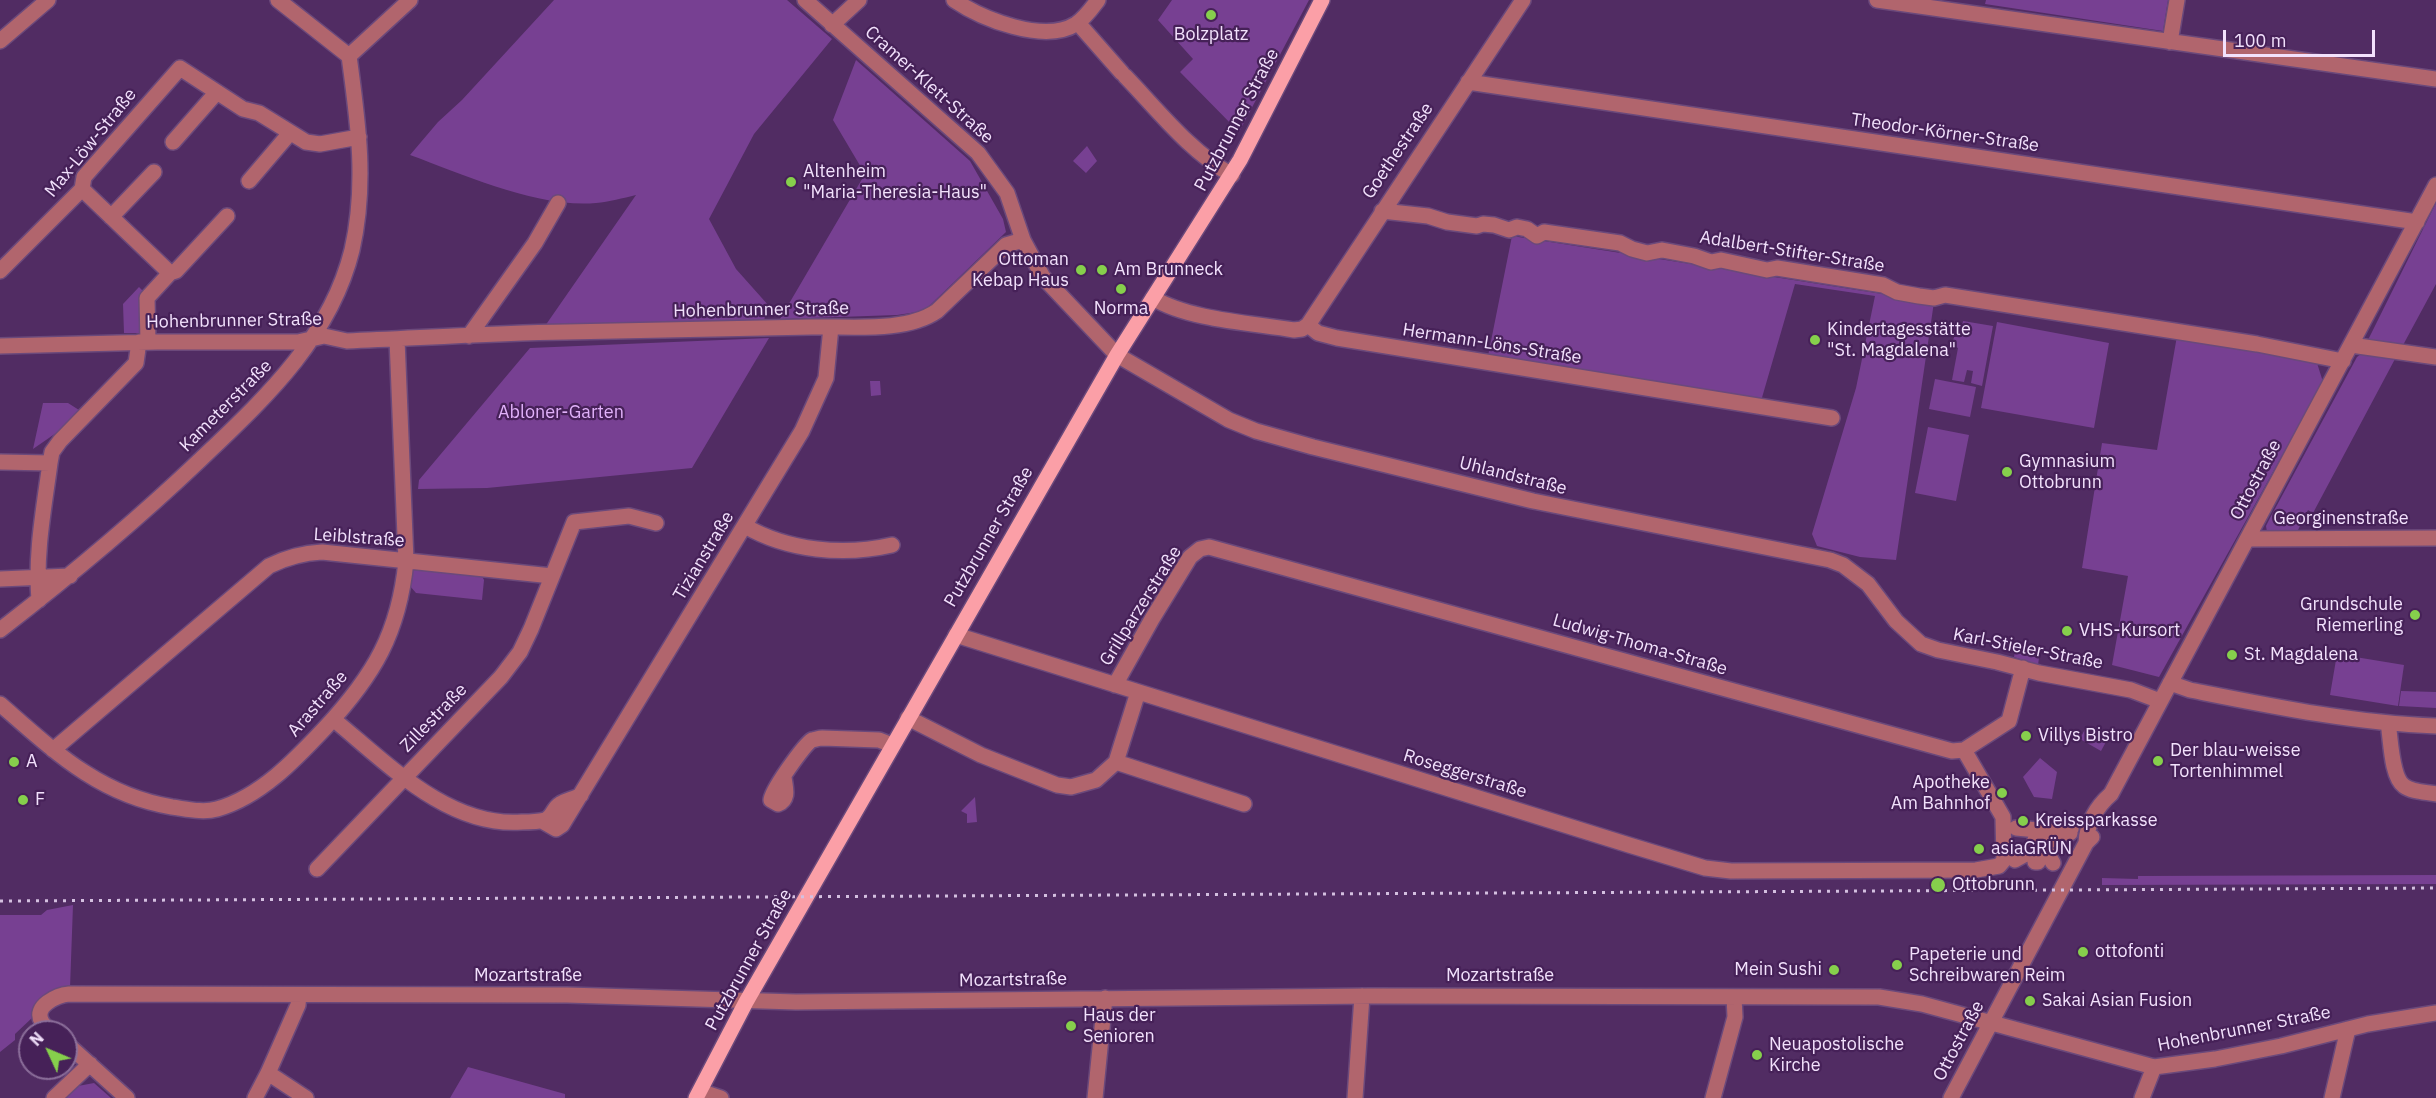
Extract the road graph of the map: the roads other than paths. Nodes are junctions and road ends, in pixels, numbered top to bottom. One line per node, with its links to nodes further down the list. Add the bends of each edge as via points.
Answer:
1 (48, 0): 14 (street)
2 (278, 0): 16 (street)
3 (410, 0): 16 (street)
4 (805, 0): 13 (street, Cramer-Klett-Straße)
5 (859, 0): 13 (street)
6 (954, 0): 12 (street, via 974,12 1033,31 1058,31)
7 (1098, 0): 12 (street)
8 (1322, 0): 24 (main road, Putzbrunner Straße)
9 (1523, 0): 18 (street, Goethestraße)
10 (1877, 0): 15 (street)
11 (2177, 0): 15 (street)
12 (1078, 23): 24 (street, via 1187,139)
13 (832, 25): 33 (street, Cramer-Klett-Straße, via 978,153 1007,193)
14 (0, 41)
15 (2170, 42): 17 (street)
16 (349, 56): 21 (street, Kameterstraße)
17 (2436, 79)
18 (1468, 82): 29 (street, Goethestraße); 32 (street, Theodor-Körner-Straße)
19 (217, 92): 20 (street, Max-Löw-Straße); 22 (street); 27 (street, Max-Löw-Straße, via 180,68 84,177)
20 (290, 133): 21 (street, Max-Löw-Straße, via 320,144); 25 (street)
21 (360, 137): 40 (street, Kameterstraße, via 360,198 351,250 333,303)
22 (173, 142)
23 (154, 172): 31 (street)
24 (1232, 175): 36 (main road, Putzbrunner Straße)
25 (249, 181)
26 (2436, 185): 32 (street, Ottostraße)
27 (82, 189): 31 (street); 34 (street, Max-Löw-Straße)
28 (558, 203): 39 (street, via 535,243)
29 (1382, 211): 37 (street, Goethestraße); 47 (street, Adalbert-Stifter-Straße, via 1509,230 1517,227 1537,236 1544,232 1620,243 1647,253 1662,250 1711,262 1777,268 1883,285 1897,292 1979,300)
30 (226, 216): 35 (street)
31 (111, 217): 35 (street)
32 (2416, 222): 43 (street, Ottostraße)
33 (1023, 240): 38 (street, Hohenbrunner Straße, via 1006,245 928,318); 45 (street, Cramer-Klett-Straße, via 1043,278)
34 (0, 271)
35 (170, 273): 42 (street, via 147,298)
36 (1153, 298): 37 (street, via 1185,312 1294,330); 45 (main road, Putzbrunner Straße)
37 (1308, 325): 48 (street, Hermann-Löns-Straße, via 1318,333 1337,338)
38 (831, 327): 39 (street, Hohenbrunner Straße); 52 (street, Tizianstraße, via 826,378 816,403)
39 (469, 336): 41 (street, Hohenbrunner Straße)
40 (311, 339): 41 (street, Hohenbrunner Straße); 42 (street, Hohenbrunner Straße); 58 (street, Kameterstraße, via 296,363 238,423 130,526)
41 (397, 339): 57 (street, Arastraße)
42 (143, 342): 44 (street, Hohenbrunner Straße); 50 (street, via 136,363 60,441)
43 (2351, 345): 46 (street); 47 (street, Ottostraße)
44 (0, 346)
45 (1117, 355): 63 (street, Uhlandstraße, via 1228,420 1256,431 1533,501 1830,560 1868,584); 65 (main road, Putzbrunner Straße)
46 (2436, 357)
47 (2343, 361): 54 (street, Ottostraße)
48 (1832, 418)
49 (0, 462): 50 (street)
50 (50, 463): 60 (street)
51 (656, 523): 59 (street, via 629,516 574,522)
52 (746, 526): 55 (street, via 778,542 808,548 868,550); 80 (street, Tizianstraße, via 560,828 542,821 491,822 447,805)
53 (2436, 538): 54 (street, Georginenstraße)
54 (2247, 539): 67 (street, Ottostraße)
55 (892, 545)
56 (1200, 549): 68 (street, Grillparzerstraße, via 1190,557); 78 (street, Ludwig-Thoma-Straße, via 1219,549 1932,746)
57 (406, 561): 59 (street, Leiblstraße); 73 (street, Arastraße, via 403,594 383,649 356,692); 77 (street, Leiblstraße, via 322,552 287,557 269,567)
58 (70, 576): 60 (street); 62 (street, Kameterstraße)
59 (552, 576): 80 (street, Zillestraße, via 520,652 501,677)
60 (37, 578): 61 (street); 62 (street)
61 (0, 579)
62 (39, 600): 64 (street, Kameterstraße)
63 (1896, 621): 66 (street, Karl-Stieler-Straße, via 1929,647)
64 (0, 630)
65 (956, 635): 68 (street, Roseggerstraße); 72 (main road, Putzbrunner Straße)
66 (2023, 668): 70 (street, Karl-Stieler-Straße, via 2131,690); 78 (street, via 2009,721)
67 (2170, 683): 70 (street, Ottostraße); 74 (street, via 2333,717)
68 (1115, 685): 69 (street, Roseggerstraße)
69 (1138, 692): 79 (street); 84 (street, Roseggerstraße, via 1705,868 1731,872 1976,870 1999,866 2004,860)
70 (2160, 701): 94 (street, Ottostraße, via 2111,794 2109,807)
71 (0, 704): 77 (street, Arastraße)
72 (908, 718): 76 (main road, Putzbrunner Straße); 79 (street, via 981,755 1057,785 1086,785)
73 (333, 719): 77 (street, Arastraße, via 273,778 215,809 195,810 130,797 93,779); 80 (street, Tizianstraße)
74 (2388, 723): 75 (street); 82 (street, via 2400,782 2411,789)
75 (2436, 726)
76 (892, 746): 81 (street, via 879,740 813,740); 91 (main road, Putzbrunner Straße)
77 (53, 750)
78 (1964, 750): 84 (street, Roseggerstraße)
79 (1116, 762): 83 (street)
80 (405, 776): 86 (street, Zillestraße)
81 (784, 777)
82 (2436, 794)
83 (1244, 804)
84 (2010, 828): 85 (street)
85 (2052, 845)
86 (317, 869)
87 (299, 995): 91 (street, Mozartstraße, via 567,995); 93 (street, Mozartstraße, via 58,995 41,1012); 99 (street)
88 (1362, 996): 89 (street, Mozartstraße); 90 (street, Mozartstraße); 107 (street)
89 (1734, 997): 94 (street, Mozartstraße, via 1879,997); 108 (street, via 1735,1017)
90 (1105, 998): 91 (street, Mozartstraße); 106 (street)
91 (746, 1002): 100 (main road, Putzbrunner Straße)
92 (2436, 1013): 95 (street, Hohenbrunner Straße)
93 (41, 1020)
94 (1991, 1022): 98 (street, Hohenbrunner Straße); 109 (street, Ottostraße)
95 (2348, 1029): 98 (street, Hohenbrunner Straße, via 2281,1046); 111 (street)
96 (78, 1054): 97 (street)
97 (90, 1064): 101 (street); 102 (street)
98 (2154, 1067): 110 (street)
99 (268, 1073): 103 (street); 104 (street)
100 (698, 1095): 105 (street)
101 (54, 1098)
102 (127, 1098)
103 (255, 1098)
104 (306, 1098)
105 (721, 1098)
106 (1095, 1098)
107 (1355, 1098)
108 (1713, 1098)
109 (1951, 1098)
110 (2142, 1098)
111 (2332, 1098)

